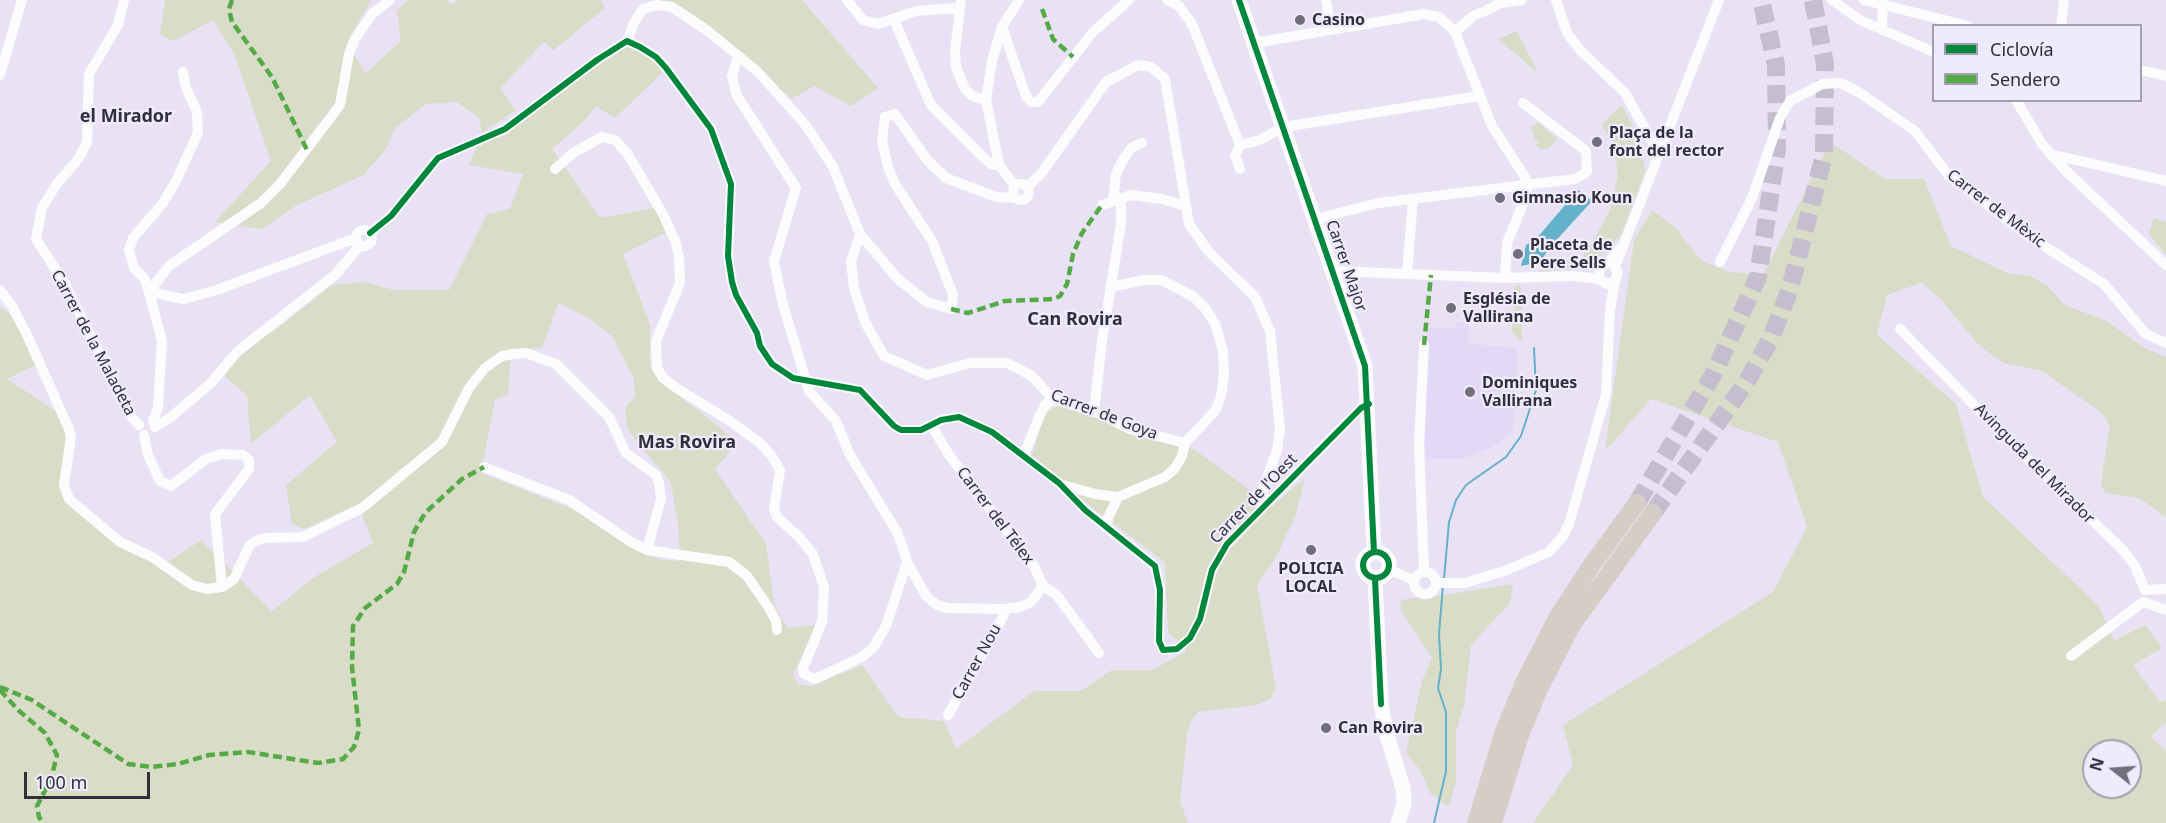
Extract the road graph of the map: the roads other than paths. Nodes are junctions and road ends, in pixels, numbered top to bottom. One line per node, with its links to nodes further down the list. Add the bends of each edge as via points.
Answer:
1 (22, 0): 31 (street)
2 (124, 0): 74 (street, Carrer de la Maladeta, via 118,25 89,74 87,142 42,208 36,239 65,284 130,415)
3 (390, 0): 62 (street, via 372,14 355,39 340,105 280,184 261,203 170,266)
4 (847, 0): 18 (street, via 867,22)
5 (1019, 0): 21 (street)
6 (1129, 0): 21 (street, via 1093,32 1035,103 1026,96)
7 (1167, 0): 39 (street, via 1179,6 1192,24)
8 (1239, 0): 26 (street, Carrer Major)
9 (1326, 0): 22 (street)
10 (1522, 0): 24 (street, via 1501,3 1473,16)
11 (1556, 0): 40 (street, via 1567,33 1625,93)
12 (1719, 0): 40 (street)
13 (1832, 0): 23 (street)
14 (1864, 0): 16 (street)
15 (2064, 0): 20 (street)
16 (1882, 2): 19 (street); 23 (street)
17 (959, 4): 18 (street, via 916,11); 34 (street, via 956,67 965,89)
18 (894, 21): 42 (street, via 931,105 992,165)
19 (1961, 24)
20 (2061, 24)
21 (1002, 27): 34 (street)
22 (1331, 30): 24 (street, via 1424,14 1439,17); 26 (street)
23 (1882, 30): 27 (street)
24 (1455, 32): 33 (street)
25 (627, 41): 28 (street, via 643,9 664,6 678,9); 53 (street, via 506,129 438,158 391,216 370,233 370,243); 66 (street, via 656,57 711,129 731,184 728,256 736,295 772,364 781,373)
26 (1254, 43): 37 (street, Carrer Major)
27 (1932, 51)
28 (738, 56): 52 (street, via 809,130 833,167); 66 (street, via 732,76 736,94 796,188 774,261)
29 (2142, 70): 32 (street)
30 (183, 72): 62 (street, via 197,112 198,133 168,195 129,245 131,262)
31 (0, 75)
32 (2166, 76)
33 (1479, 96): 37 (street); 46 (street)
34 (986, 100): 42 (street)
35 (2017, 102): 41 (street)
36 (1523, 103): 46 (street, via 1586,152 1588,162 1587,172 1575,179)
37 (1283, 127): 39 (street, via 1260,140); 51 (street, Carrer Major)
38 (1142, 143): 49 (street, via 1131,148 1124,158 1116,174)
39 (1240, 145): 43 (street, via 1235,156)
40 (1659, 154): 58 (street, via 1626,241)
41 (2050, 154): 45 (street); 55 (street)
42 (999, 165): 47 (street)
43 (1239, 169)
44 (555, 170): 84 (street, via 593,140 615,140 663,214 676,243 680,283 656,341 657,368 678,389 760,443 780,470 774,509 777,517 808,547 824,587 822,622 802,668 806,676 818,678 873,648 886,626)
45 (2166, 181)
46 (1527, 186): 48 (street); 59 (street, via 1509,234)
47 (1021, 187): 50 (street, via 1041,175 1106,82 1129,68 1146,65 1165,79 1169,89); 52 (street, via 1013,192 1015,198 996,197 937,171 902,122 890,113 885,117 882,140 888,166 895,184 932,241 953,295 951,309 927,302 897,278)
48 (1413, 199): 51 (street, via 1378,203); 57 (street)
49 (1112, 201): 50 (street, via 1147,196); 60 (street, via 1121,224)
50 (1185, 206): 80 (street, via 1195,235 1255,297 1268,325 1280,430 1263,489)
51 (1316, 219): 56 (street, Carrer Major)
52 (860, 234): 67 (street, Carrer de Goya, via 851,261 854,288 884,356 927,375 970,363 1007,363 1032,376)
53 (358, 242): 62 (street, via 184,299); 72 (street, via 336,274 237,352 211,383 171,417)
54 (1720, 262): 64 (street, Carrer de Mèxic, via 1752,198 1780,117 1790,101 1822,84 1841,83 1915,131 1949,176 2028,236 2104,284 2146,334)
55 (2166, 265)
56 (1334, 271): 57 (street); 68 (street, Carrer Major, via 1365,366)
57 (1407, 274): 59 (street)
58 (1607, 274): 59 (street); 89 (street, via 1610,310 1606,394 1563,536 1549,552 1507,570 1465,583)
59 (1505, 278)
60 (1110, 287): 69 (street); 75 (street, via 1152,280 1170,283 1201,302 1216,326 1223,351 1221,397 1215,411)
61 (0, 290): 91 (street, via 28,337 69,429 64,485 69,499 120,542 152,557 192,585)
62 (149, 292): 72 (street, via 162,341)
63 (1900, 328): 93 (street, Avinguda del Mirador, via 2022,454 2123,550 2135,566)
64 (2166, 343)
65 (1424, 345): 86 (street, via 1419,444)
66 (806, 382): 73 (street, via 860,390 901,430); 84 (street, via 809,391 836,421 850,455 897,532)
67 (1053, 399): 69 (street, Carrer de Goya); 76 (street, via 1042,411)
68 (1369, 404): 70 (street, Carrer de l'Oest); 71 (street, Carrer Major)
69 (1094, 411): 75 (street, Carrer de Goya, via 1130,429)
70 (1353, 419): 71 (street); 80 (street, Carrer de l'Oest)
71 (1370, 419): 83 (street, Carrer Major)
72 (154, 424): 74 (street, via 153,433)
73 (932, 426): 76 (street, via 948,418 968,419); 90 (street, Carrer del Télex, via 1034,566)
74 (142, 430): 91 (street, Carrer de la Maladeta, via 160,481 171,486 206,459 221,454 249,460 249,469 215,514)
75 (1185, 443): 79 (street, via 1182,456 1165,477)
76 (1024, 455): 78 (street)
77 (484, 467): 82 (street, via 570,500)
78 (1059, 483): 79 (street); 81 (street)
79 (1118, 497): 81 (street)
80 (1264, 506): 81 (street, Carrer de l'Oest, via 1217,557 1200,619 1190,638 1177,649 1163,650 1159,641 1160,590 1155,566)
81 (1107, 528)
82 (647, 550): 91 (street, via 660,499 656,475 626,453 609,417 556,364 525,353 513,354 484,368 442,442 362,508 303,537 265,538 249,546 240,572); 96 (street, via 729,562 747,576 769,608)
83 (1374, 552): 85 (street, via 1386,555); 87 (street, via 1363,565 1366,573)
84 (907, 562): 94 (street, via 926,596 937,605)
85 (1389, 569): 87 (street); 88 (street)
86 (1424, 571): 88 (street); 89 (street, via 1432,574)
87 (1376, 579): 100 (street, via 1381,704 1403,788 1404,804)
88 (1413, 580): 89 (street, via 1414,587 1423,594 1433,590)
89 (1436, 583)
90 (1043, 586): 94 (street, via 1031,602); 97 (street, Carrer del Télex, via 1056,594)
91 (222, 587)
92 (2166, 589): 93 (street)
93 (2144, 596): 95 (street); 98 (street)
94 (1004, 609): 99 (street, Carrer Nou)
95 (2166, 610)
96 (777, 630)
97 (1099, 653)
98 (2071, 656)
99 (948, 715)
100 (1398, 823)
101 (1476, 823): 102 (highway, via 1504,731 1563,609 1590,566 1645,508 1561,646 1520,735)
102 (1494, 823)

